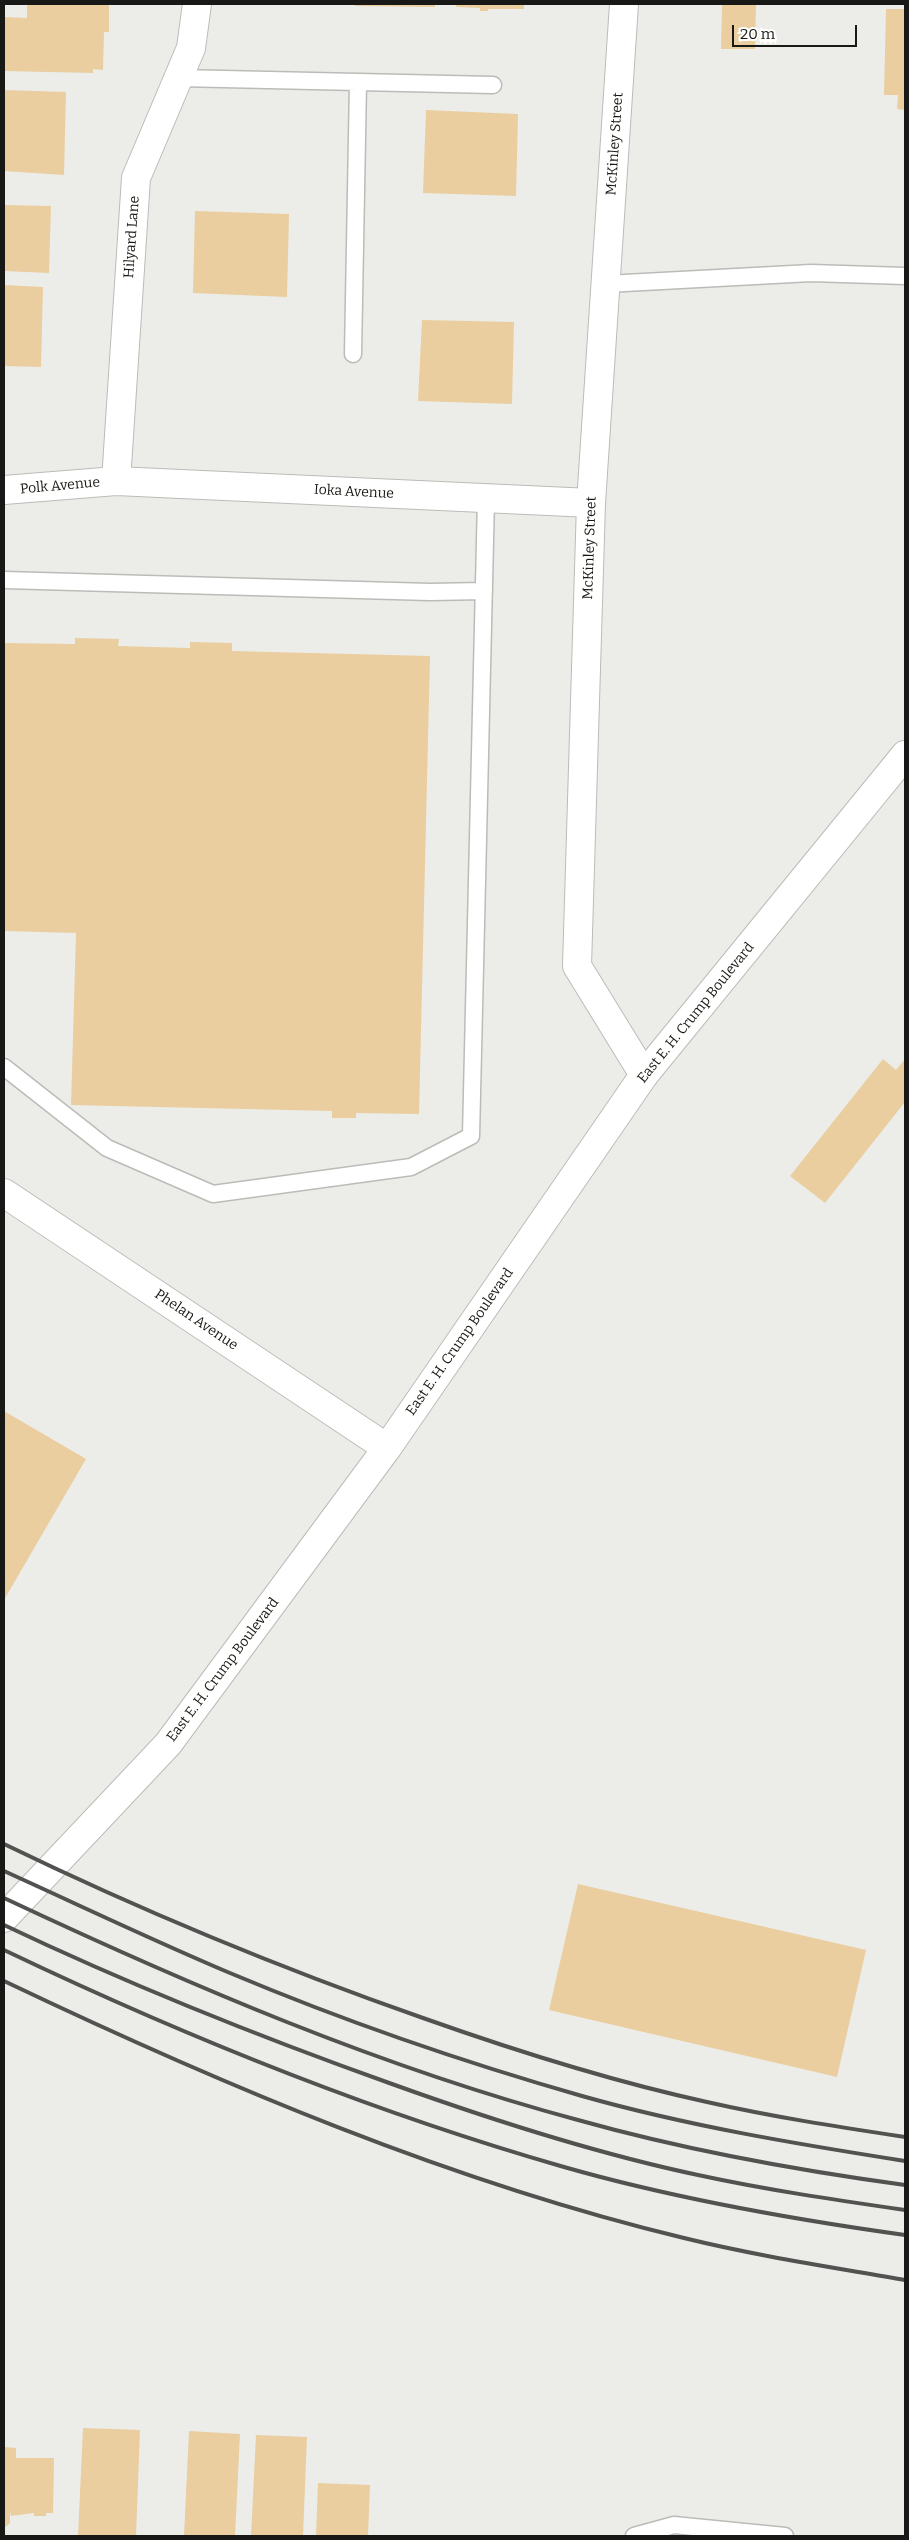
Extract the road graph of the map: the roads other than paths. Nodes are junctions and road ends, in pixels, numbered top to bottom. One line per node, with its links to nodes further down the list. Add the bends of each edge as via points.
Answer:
1 (197, 4): 3 (street, Hilyard Lane, via 191,48)
2 (624, 4): 7 (street, McKinley Street)
3 (178, 78): 4 (lane); 9 (street, Hilyard Lane, via 136,178)
4 (358, 83): 5 (lane); 8 (lane)
5 (493, 85)
6 (905, 276): 7 (lane, via 811,274)
7 (606, 284): 12 (street, McKinley Street)
8 (353, 354)
9 (116, 481): 10 (street, Polk Avenue); 11 (street, Ioka Avenue)
10 (4, 490)
11 (486, 498): 12 (street, Ioka Avenue); 14 (lane)
12 (591, 503): 17 (street, McKinley Street, via 577,966)
13 (4, 580): 14 (lane)
14 (484, 591): 16 (lane, via 471,1136 411,1167 213,1194 108,1148)
15 (902, 768): 17 (street, East E. H. Crump Boulevard)
16 (4, 1067)
17 (644, 1075): 19 (street, East E. H. Crump Boulevard)
18 (4, 1193): 19 (street, Phelan Avenue)
19 (387, 1448): 20 (street, East E. H. Crump Boulevard, via 168,1744)
20 (4, 1918)
21 (634, 2536): 22 (lane, via 674,2525)
22 (785, 2536)

